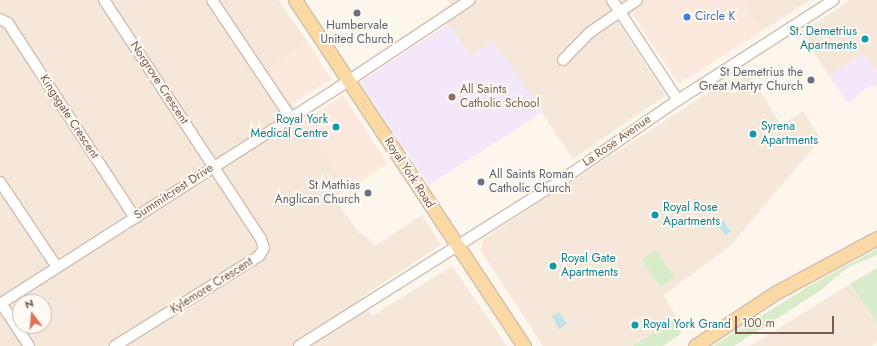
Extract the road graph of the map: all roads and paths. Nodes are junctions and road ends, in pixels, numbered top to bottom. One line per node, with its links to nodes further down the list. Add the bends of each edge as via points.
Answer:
1 (104, 0): 14 (street, Norgrove Crescent)
2 (212, 0): 13 (street)
3 (295, 0): 11 (main road, Royal York Road)
4 (470, 0): 11 (street, Summitcrest Drive)
5 (612, 0): 8 (street)
6 (637, 0): 8 (street)
7 (834, 0): 12 (street, La Rose Avenue)
8 (619, 11): 10 (street, via 589,33); 12 (street)
9 (0, 19): 16 (street, Kingsgate Crescent, via 8,23)
10 (563, 60)
11 (348, 81): 13 (street, Summitcrest Drive); 18 (main road, Royal York Road)
12 (678, 100): 18 (street, La Rose Avenue, via 564,179)
13 (291, 118): 14 (street, Summitcrest Drive)
14 (214, 166): 16 (street, Summitcrest Drive); 22 (street, Kylemore Crescent, via 261,239 263,252)
15 (0, 182): 19 (street)
16 (135, 218): 19 (street, Summitcrest Drive)
17 (877, 238): 25 (main road, via 775,293)
18 (457, 246): 23 (street, La Rose Avenue); 24 (main road, Royal York Road)
19 (57, 267): 20 (street, Summitcrest Drive)
20 (0, 303): 21 (street)
21 (29, 346)
22 (115, 346)
23 (299, 346)
24 (524, 346)
25 (696, 346)

